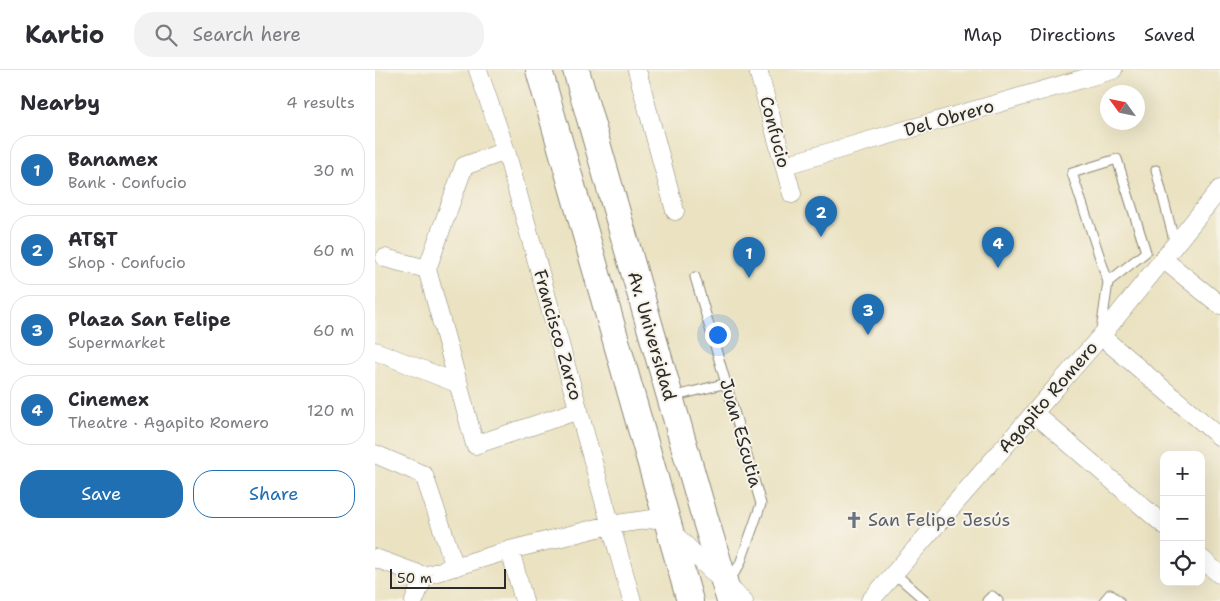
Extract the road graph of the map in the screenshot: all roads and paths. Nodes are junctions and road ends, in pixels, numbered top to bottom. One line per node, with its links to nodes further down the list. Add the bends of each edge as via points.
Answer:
1 (478, 70): 7 (street, Francisco Zarco)
2 (539, 70): 29 (main road, Av. Universidad)
3 (576, 70): 24 (main road, Av. Universidad)
4 (637, 70): 12 (street)
5 (758, 70): 8 (street, Confucio)
6 (1113, 70): 8 (street, Del Obrero)
7 (506, 151): 16 (street, via 464,166); 25 (street, Francisco Zarco)
8 (785, 165): 11 (street, Confucio)
9 (1156, 170): 13 (lane)
10 (1220, 189): 13 (street, Agapito Romero)
11 (792, 194)
12 (675, 210)
13 (1175, 245): 15 (street, Agapito Romero)
14 (385, 258): 16 (street)
15 (1163, 259): 19 (street); 20 (street, Agapito Romero)
16 (427, 269): 23 (street)
17 (695, 277): 22 (lane, Juan EScutia)
18 (1108, 282): 18 (lane, via 1146,252 1117,159 1072,173); 20 (lane)
19 (1220, 305)
20 (1101, 336): 26 (street, Agapito Romero); 27 (street)
21 (375, 351): 23 (street)
22 (727, 383): 24 (lane); 39 (lane, Juan EScutia, via 761,504 740,564)
23 (459, 384): 25 (street, via 475,444)
24 (670, 398): 39 (main road, Av. Universidad)
25 (579, 410): 31 (street, Francisco Zarco)
26 (1034, 413): 30 (street); 36 (street, Agapito Romero)
27 (1220, 437)
28 (375, 454): 35 (street, via 424,475)
29 (668, 523): 31 (street); 39 (street); 43 (main road, Av. Universidad)
30 (1160, 523)
31 (610, 526): 32 (street); 42 (street, Francisco Zarco)
32 (510, 550): 35 (street); 41 (street)
33 (375, 558): 38 (street)
34 (1205, 562): 37 (street)
35 (455, 566): 38 (street)
36 (894, 573): 44 (street, Agapito Romero); 45 (lane)
37 (1219, 574)
38 (424, 576): 40 (street)
39 (733, 596)
40 (414, 601)
41 (524, 601)
42 (632, 601)
43 (690, 601)
44 (870, 601)
45 (926, 601)
46 (987, 601): 47 (lane, via 992,596)
47 (997, 601)
48 (1104, 601): 49 (lane, via 1110,594)
49 (1119, 601)

